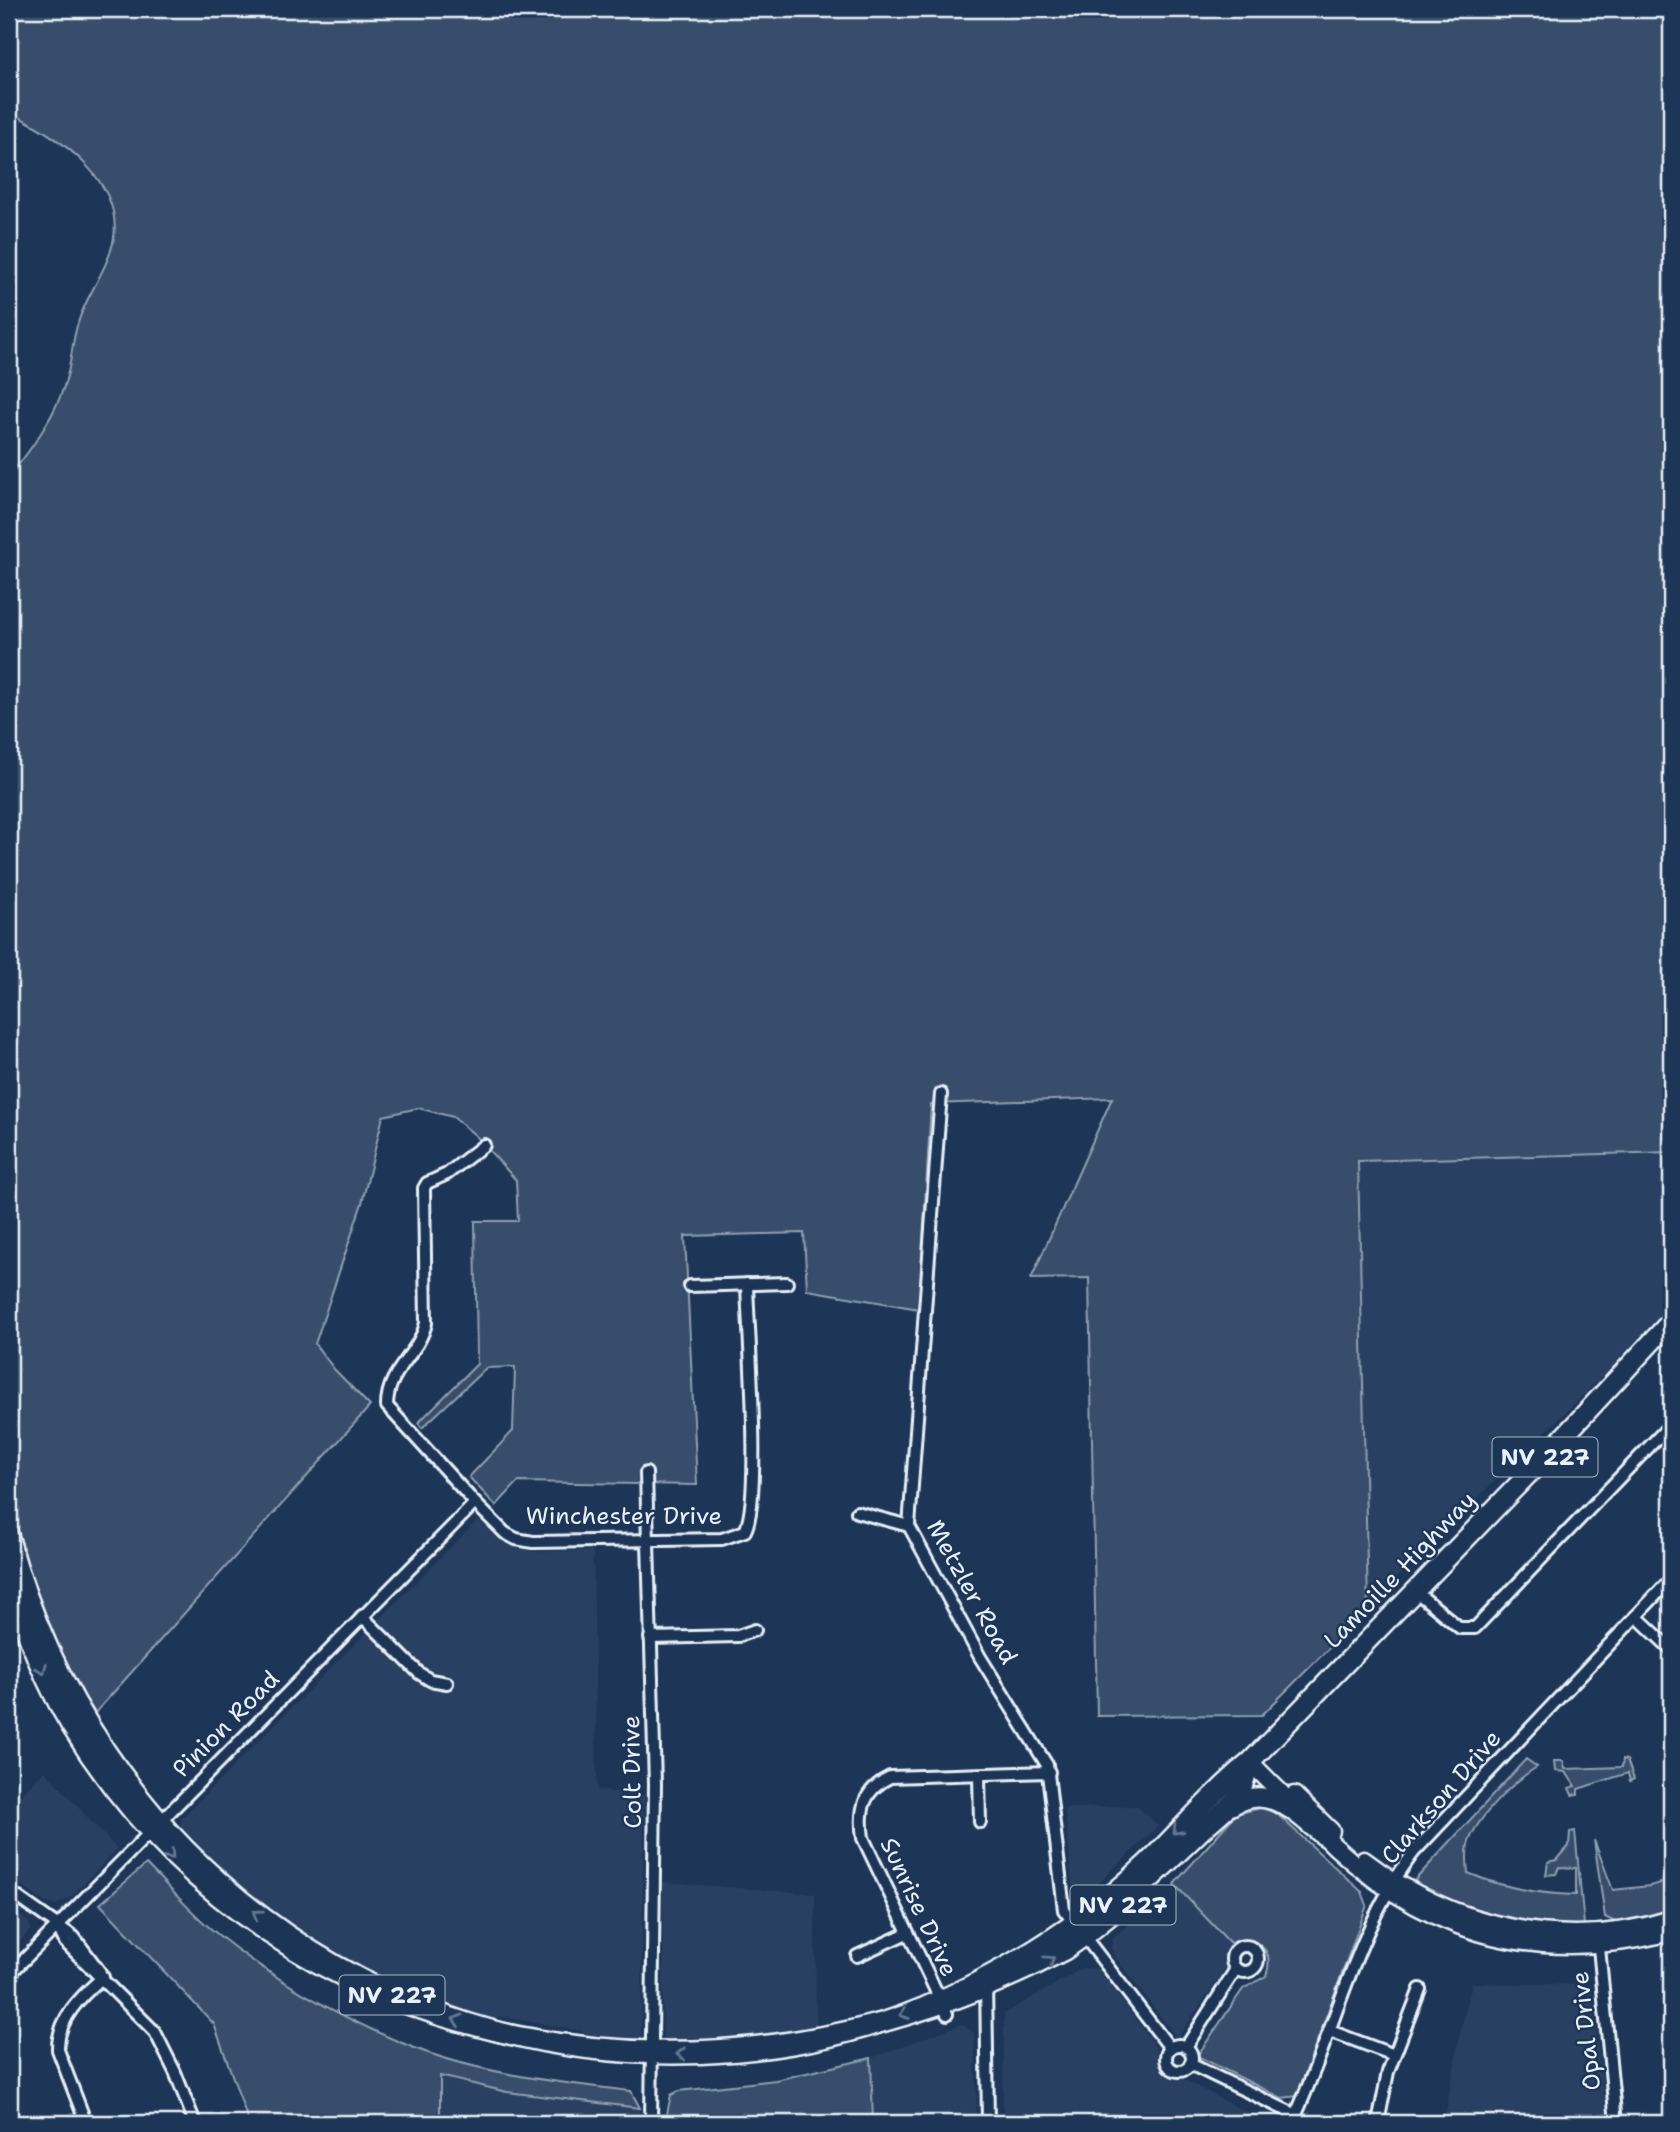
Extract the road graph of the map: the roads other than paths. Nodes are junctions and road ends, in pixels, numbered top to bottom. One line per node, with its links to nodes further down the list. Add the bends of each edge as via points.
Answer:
1 (941, 1094): 11 (street, Metzler Road)
2 (484, 1145): 9 (street, Winchester Drive, via 424,1188 426,1323 418,1342 396,1369 387,1406)
3 (787, 1283): 4 (street)
4 (747, 1284): 5 (street); 13 (street, Winchester Drive, via 750,1523 738,1536 722,1539)
5 (690, 1286)
6 (1671, 1321): 16 (main road, Lamoille Highway / NV 227)
7 (1671, 1424): 16 (street, via 1475,1628 1460,1628)
8 (646, 1473): 13 (street, Colt Drive)
9 (475, 1503): 13 (street, Winchester Drive, via 516,1539); 17 (street, Pinion Road)
10 (857, 1512): 11 (street)
11 (909, 1526): 24 (street, Metzler Road)
12 (9, 1537): 27 (main road, Lamoille Highway / NV 227, via 33,1613 72,1698)
13 (647, 1539): 20 (street, Colt Drive)
14 (1671, 1579): 18 (street, Clarkson Drive)
15 (9, 1582): 27 (main road, Lamoille Highway / NV 227, one-way to 27, via 45,1677 70,1724 110,1784)
16 (1414, 1590): 23 (main road, Lamoille Highway / NV 227)
17 (362, 1616): 22 (street, via 419,1673); 27 (street, Pinion Road)
18 (1636, 1616): 21 (street); 30 (street, Clarkson Drive, via 1414,1852)
19 (755, 1630): 20 (street, via 738,1636)
20 (650, 1638): 51 (street, Colt Drive, via 655,1784)
21 (1671, 1649)
22 (447, 1683)
23 (1252, 1760): 28 (main road); 29 (main road, Lamoille Highway / NV 227, via 1239,1794); 30 (main road); 34 (main road, Lamoille Highway / NV 227, one-way to 34)
24 (1049, 1772): 25 (street, Sunrise Drive); 34 (street, Metzler Road, via 1062,1903)
25 (979, 1775): 26 (street); 36 (street, Sunrise Drive, via 890,1777 869,1792 862,1805 863,1838)
26 (980, 1822)
27 (154, 1826): 33 (street, Pinion Road); 51 (main road, Lamoille Highway / NV 227, one-way to 27, via 492,2031 374,1986 328,1962 250,1909); 52 (main road, Lamoille Highway / NV 227, one-way to 52, via 188,1875 232,1915 365,2000 473,2042 538,2058)
28 (1324, 1836): 29 (main road, via 1277,1800 1257,1796 1230,1807); 30 (main road, via 1360,1870)
29 (1191, 1840): 34 (main road, Lamoille Highway / NV 227, via 1156,1876)
30 (1392, 1886): 37 (main road, via 1486,1923); 46 (street, Clarkson Drive, via 1358,1956)
31 (9, 1891): 33 (street)
32 (1671, 1919): 37 (main road)
33 (58, 1927): 40 (street, Pinion Road); 41 (street, via 80,1944)
34 (1080, 1930): 42 (main road, Lamoille Highway / NV 227); 44 (main road, Lamoille Highway / NV 227, one-way to 34, via 1035,1969); 48 (street, Metzler Road)
35 (1671, 1932): 37 (main road)
36 (907, 1933): 38 (street); 45 (street, Sunrise Drive)
37 (1598, 1940): 59 (street, Opal Drive)
38 (857, 1956)
39 (1236, 1969): 47 (street)
40 (9, 1975)
41 (103, 1977): 54 (street, via 71,2010 58,2038 58,2050); 55 (street, via 155,2032)
42 (986, 1977): 44 (street); 45 (main road, Lamoille Highway / NV 227)
43 (1420, 1989): 49 (street)
44 (987, 1996): 45 (main road, Lamoille Highway / NV 227); 57 (street)
45 (944, 2007): 51 (main road, Lamoille Highway / NV 227, via 871,2041 785,2062 723,2069)
46 (1330, 2031): 49 (street); 53 (street, Clarkson Drive)
47 (1186, 2047): 48 (street); 50 (street, via 1192,2057)
48 (1170, 2048): 50 (street, via 1168,2067 1180,2071)
49 (1394, 2055): 58 (street)
50 (1190, 2064): 53 (street)
51 (647, 2065): 56 (street, Colt Drive)
52 (609, 2067)
53 (1294, 2119)
54 (86, 2123)
55 (195, 2123)
56 (651, 2123)
57 (988, 2123)
58 (1378, 2123)
59 (1616, 2123)

